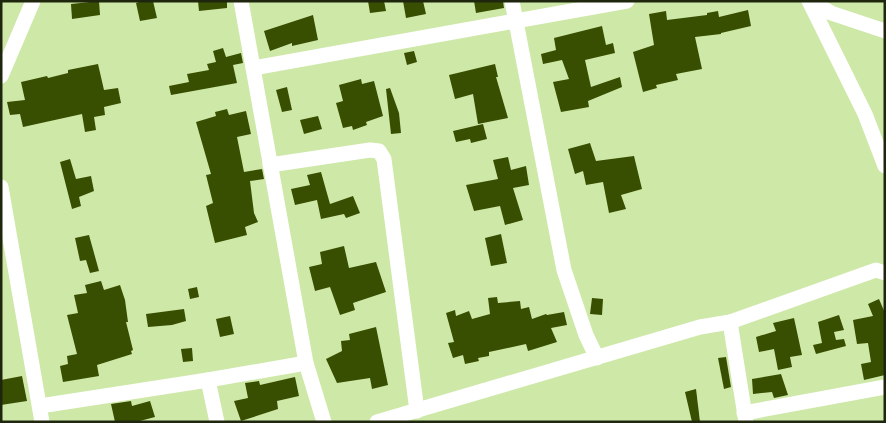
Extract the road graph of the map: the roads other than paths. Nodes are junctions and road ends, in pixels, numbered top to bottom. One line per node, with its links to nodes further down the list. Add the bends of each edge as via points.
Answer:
1 (33, 1): 10 (street)
2 (241, 1): 9 (street)
3 (512, 1): 7 (street)
4 (627, 1): 7 (street)
5 (810, 1): 6 (street); 12 (street, via 865,114)
6 (836, 7): 8 (street)
7 (514, 21): 9 (street); 16 (street, via 564,270)
8 (885, 31)
9 (253, 68): 11 (street)
10 (1, 76)
11 (270, 165): 17 (street); 21 (street, via 379,151 384,160)
12 (885, 166)
13 (1, 187): 20 (street)
14 (885, 273): 15 (street, via 876,270)
15 (730, 322): 16 (street, via 700,327); 22 (street)
16 (597, 358): 21 (street)
17 (306, 363): 18 (street); 25 (street)
18 (208, 380): 20 (street); 24 (street)
19 (885, 388): 22 (street)
20 (40, 406): 23 (street)
21 (417, 411): 26 (street)
22 (745, 418)
23 (42, 422)
24 (217, 422)
25 (324, 422)
26 (377, 422)

